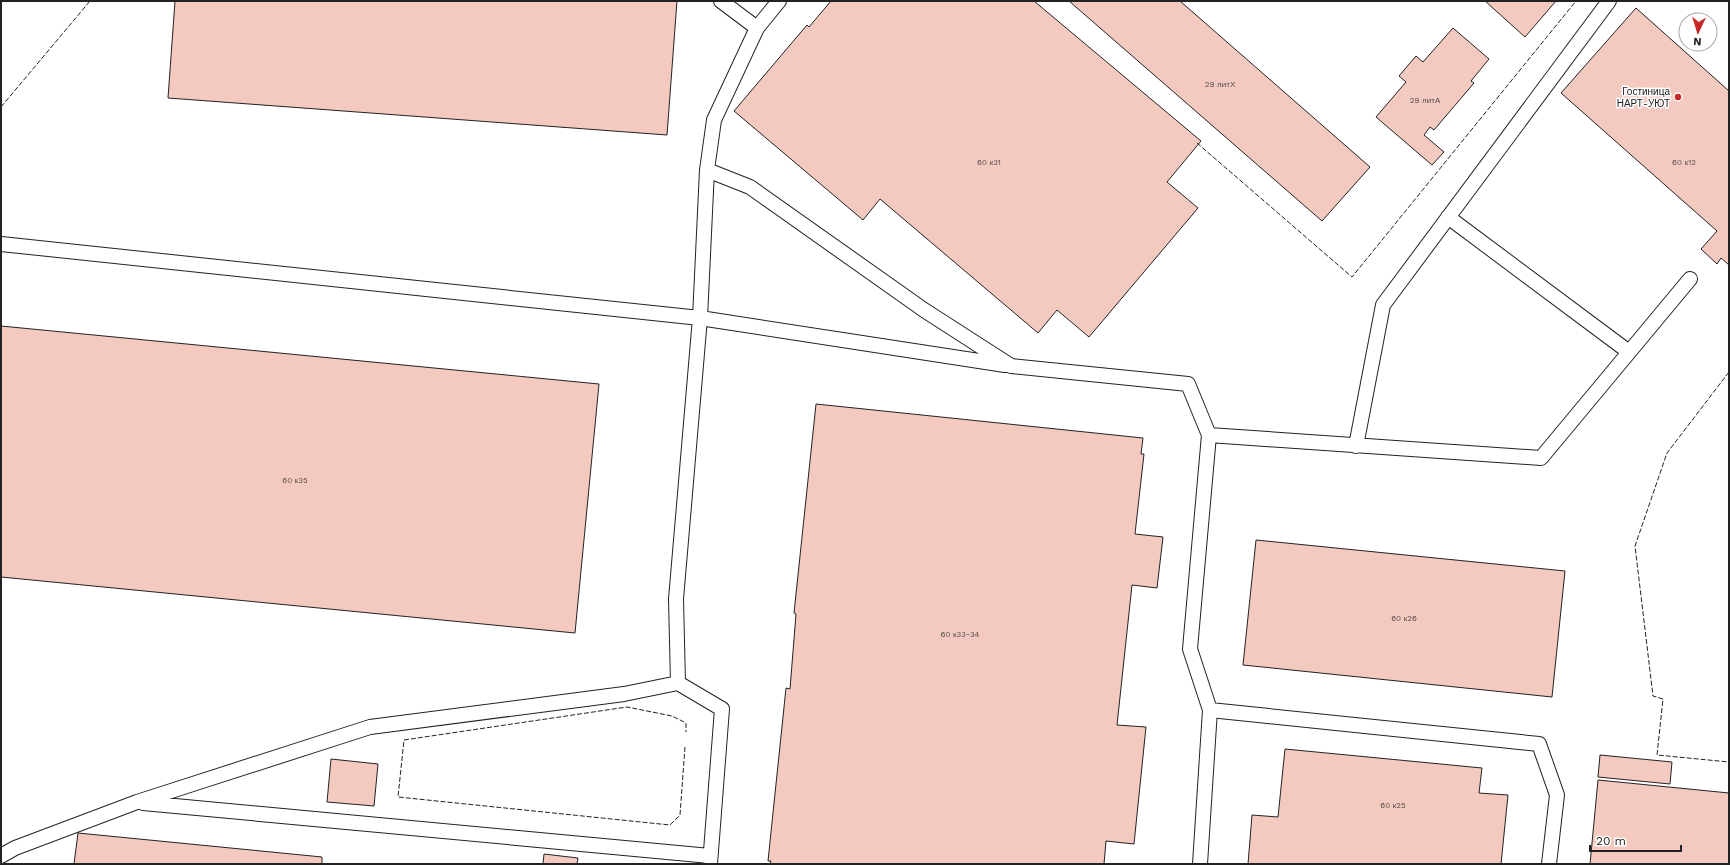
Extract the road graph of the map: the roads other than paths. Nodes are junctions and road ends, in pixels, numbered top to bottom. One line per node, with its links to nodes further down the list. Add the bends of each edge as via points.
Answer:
1 (721, 1): 4 (lane)
2 (779, 1): 4 (lane)
3 (1609, 1): 6 (lane)
4 (757, 28): 5 (lane, via 714,120)
5 (707, 170): 9 (lane); 11 (lane, via 750,188 924,310)
6 (1448, 217): 10 (lane); 13 (lane, via 1383,305)
7 (1, 244): 9 (lane)
8 (1690, 279): 10 (lane)
9 (700, 318): 11 (lane); 14 (lane, via 676,598)
10 (1629, 352): 13 (lane, via 1541,458)
11 (1011, 366): 12 (lane, via 1188,384)
12 (1210, 435): 13 (lane); 15 (lane, via 1190,649)
13 (1356, 446)
14 (678, 683): 16 (lane, via 624,694 370,726); 18 (lane, via 722,709)
15 (1210, 710): 19 (lane); 20 (lane, via 1539,744 1557,795)
16 (137, 802): 17 (lane); 18 (lane)
17 (1, 856)
18 (710, 860)
19 (1200, 864)
20 (1549, 864)

